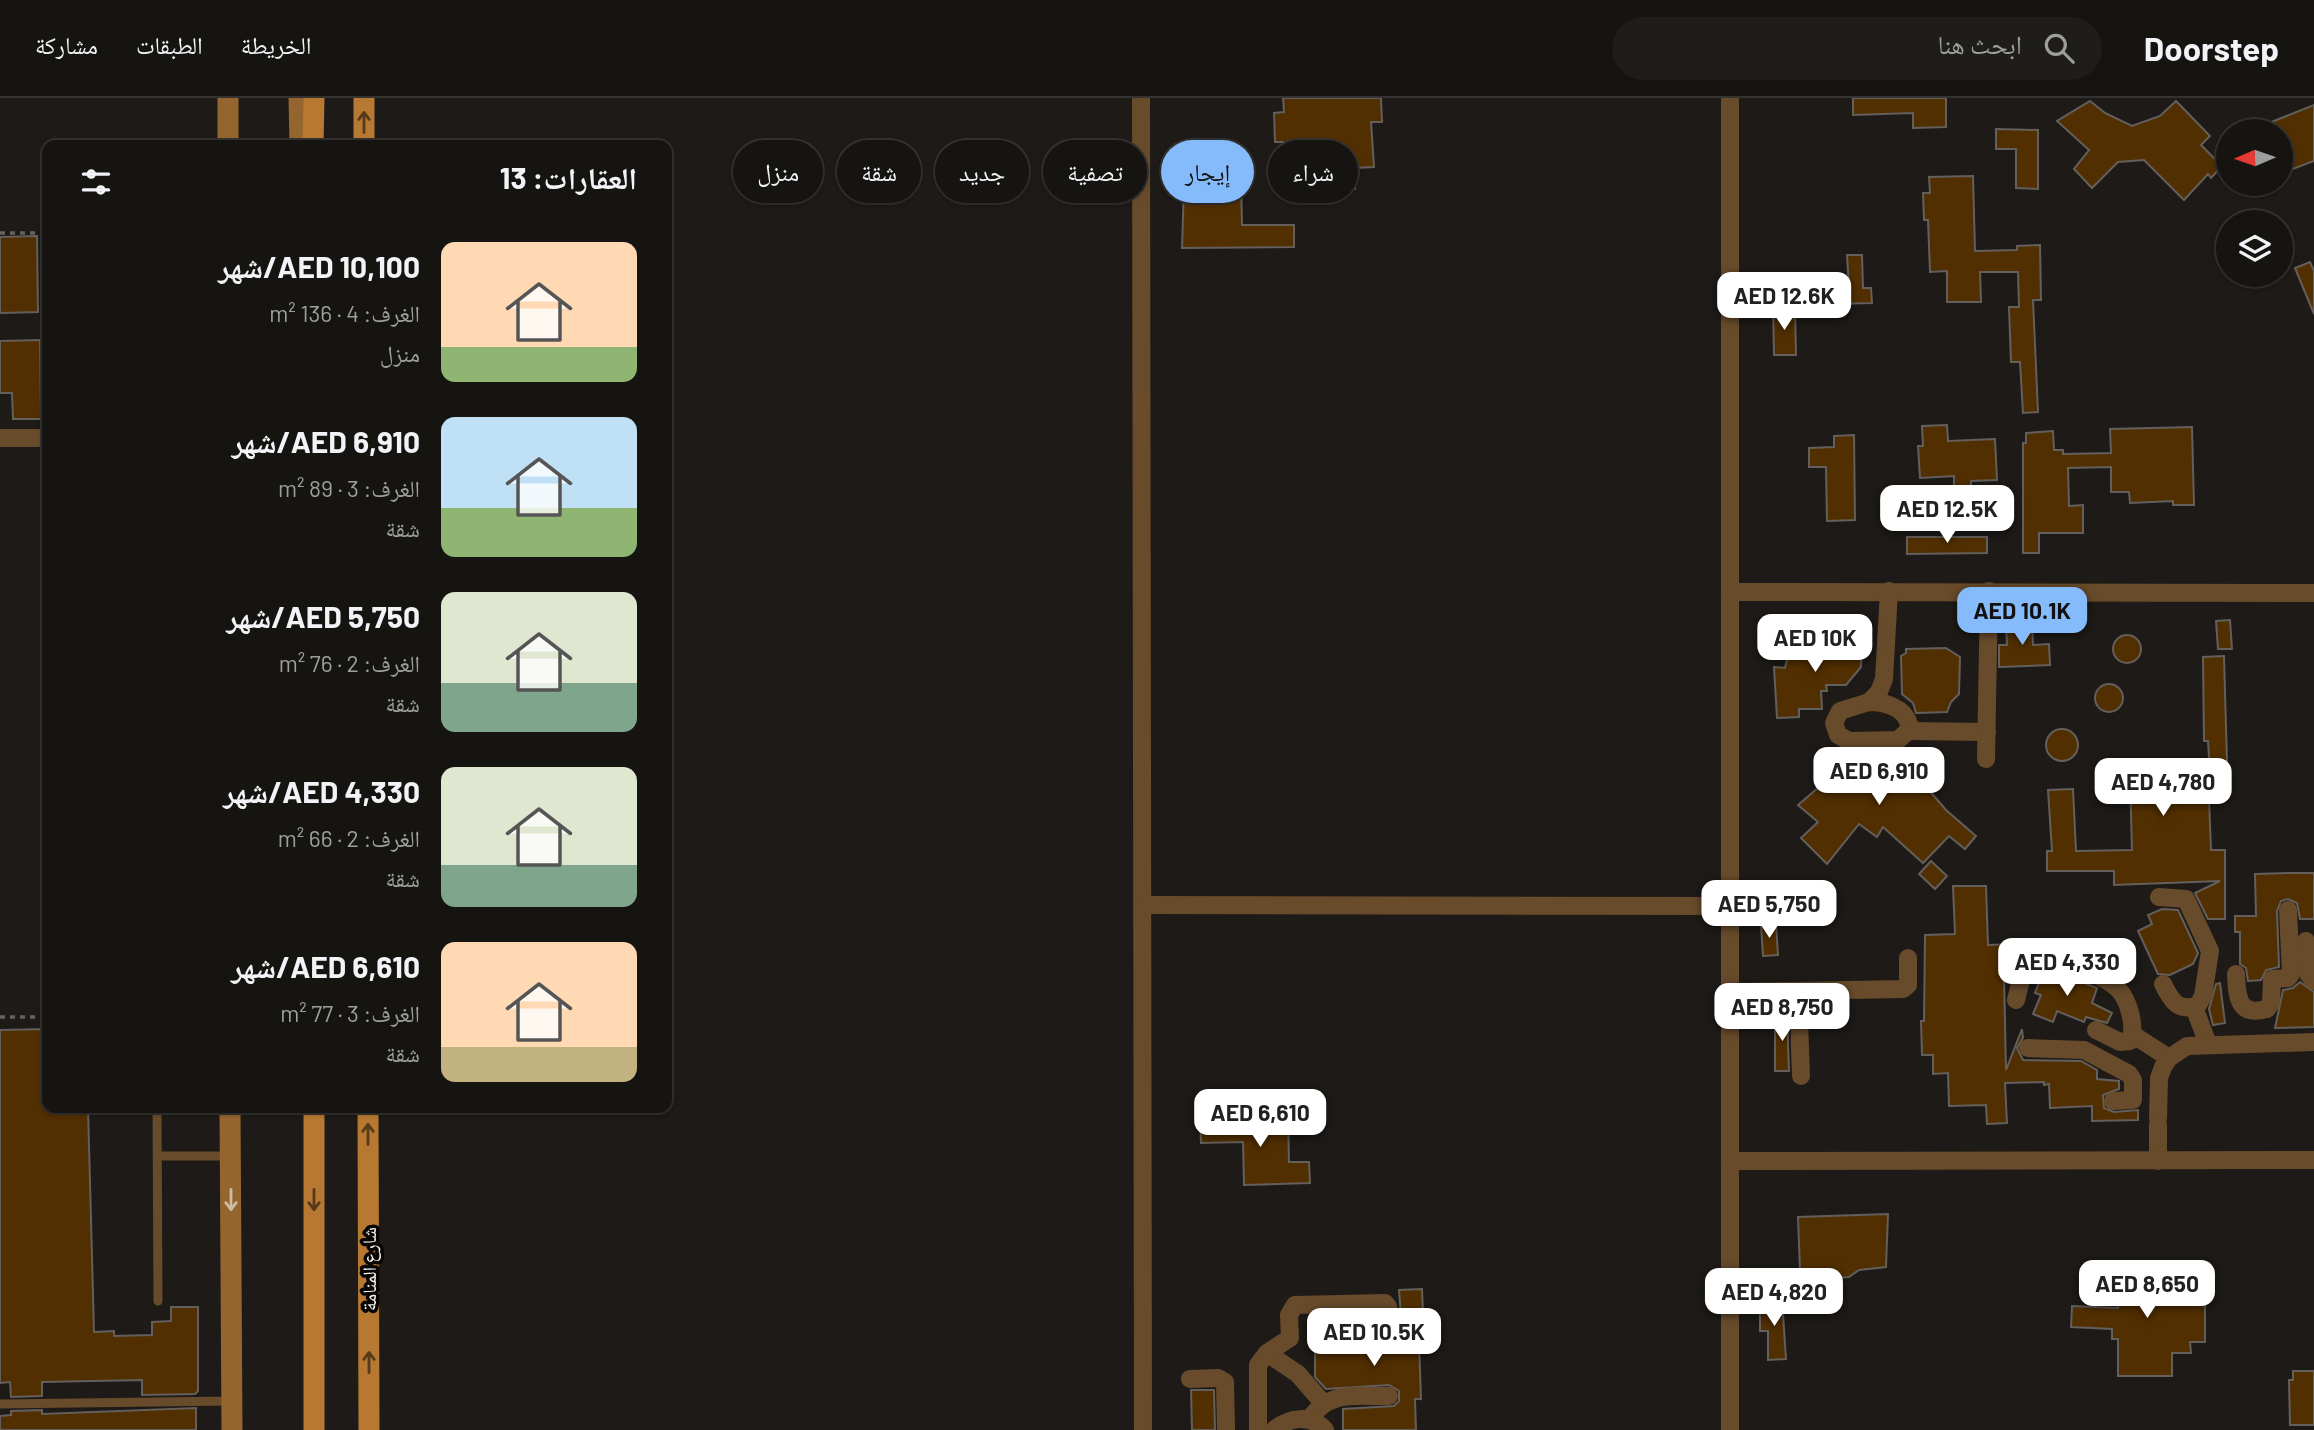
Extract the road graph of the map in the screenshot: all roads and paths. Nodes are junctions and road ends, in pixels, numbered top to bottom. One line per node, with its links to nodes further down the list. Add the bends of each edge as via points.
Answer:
1 (228, 98): 7 (street)
2 (299, 98): 8 (street)
3 (314, 98): 9 (main road)
4 (363, 98): 10 (main road, one-way to 4)
5 (1141, 98): 24 (street)
6 (1730, 98): 17 (street)
7 (228, 140)
8 (300, 140)
9 (313, 140)
10 (364, 140)
11 (0, 233): 12 (path)
12 (42, 233)
13 (0, 438): 14 (street)
14 (42, 438)
15 (1889, 591): 16 (street); 17 (street); 19 (street, via 1884,680)
16 (1989, 591): 18 (street); 21 (street)
17 (1730, 592): 25 (street)
18 (2314, 593)
19 (1869, 702): 20 (street, via 1886,703 1902,713); 20 (street, via 1845,708 1836,716 1835,729 1843,739 1898,740)
20 (1908, 731): 21 (street)
21 (1987, 732): 22 (street)
22 (1986, 759)
23 (2159, 897): 35 (street, via 2186,899 2208,945 2203,996)
24 (1142, 905): 25 (street); 71 (street)
25 (1730, 906): 32 (street)
26 (2288, 910): 36 (street, via 2290,976 2272,979 2269,1006)
27 (2306, 941): 30 (street, via 2308,974)
28 (1908, 958): 33 (street, via 1908,985 1903,989)
29 (2236, 974): 36 (street, via 2239,1003)
30 (2314, 981)
31 (2163, 984): 35 (street, via 2176,1004)
32 (1730, 992): 33 (street); 57 (street)
33 (1798, 992): 46 (street)
34 (2016, 1000): 40 (street, via 2026,960 2033,953 2043,953 2117,988 2126,1001)
35 (2194, 1007): 42 (street)
36 (2254, 1011): 43 (street)
37 (0, 1017): 38 (path)
38 (42, 1017)
39 (2096, 1030): 40 (street, via 2123,1043 2130,1041)
40 (2132, 1034): 45 (street)
41 (2314, 1042): 43 (street)
42 (2208, 1044): 43 (street); 45 (street, via 2187,1046)
43 (2255, 1044)
44 (2028, 1048): 47 (street, via 2069,1047 2092,1052 2131,1076)
45 (2169, 1058): 48 (street)
46 (1801, 1076)
47 (2133, 1088): 48 (street); 49 (street, via 2132,1101)
48 (2158, 1089): 58 (street)
49 (2112, 1101)
50 (157, 1113): 54 (lane)
51 (230, 1113): 55 (street)
52 (314, 1113): 69 (main road, one-way to 69)
53 (368, 1113): 70 (main road, شارع المنامة, one-way to 53)
54 (158, 1156): 55 (lane); 59 (lane)
55 (230, 1156): 64 (street, one-way to 64)
56 (2314, 1160): 58 (street)
57 (1730, 1161): 58 (street); 76 (street)
58 (2158, 1161)
59 (158, 1301)
60 (1391, 1337): 61 (street, via 1385,1303 1301,1304 1291,1309 1288,1342)
61 (1267, 1353): 65 (street, via 1298,1374); 73 (street, via 1257,1373)
62 (1189, 1379): 72 (street, via 1225,1382)
63 (1389, 1395): 65 (street, via 1332,1398)
64 (232, 1401): 66 (lane); 68 (street)
65 (1323, 1403): 67 (street)
66 (0, 1404)
67 (1309, 1420): 74 (street, via 1292,1420); 75 (street)
68 (232, 1430)
69 (314, 1430)
70 (369, 1430)
71 (1143, 1430)
72 (1226, 1430)
73 (1258, 1430)
74 (1275, 1430)
75 (1325, 1430)
76 (1730, 1430)

